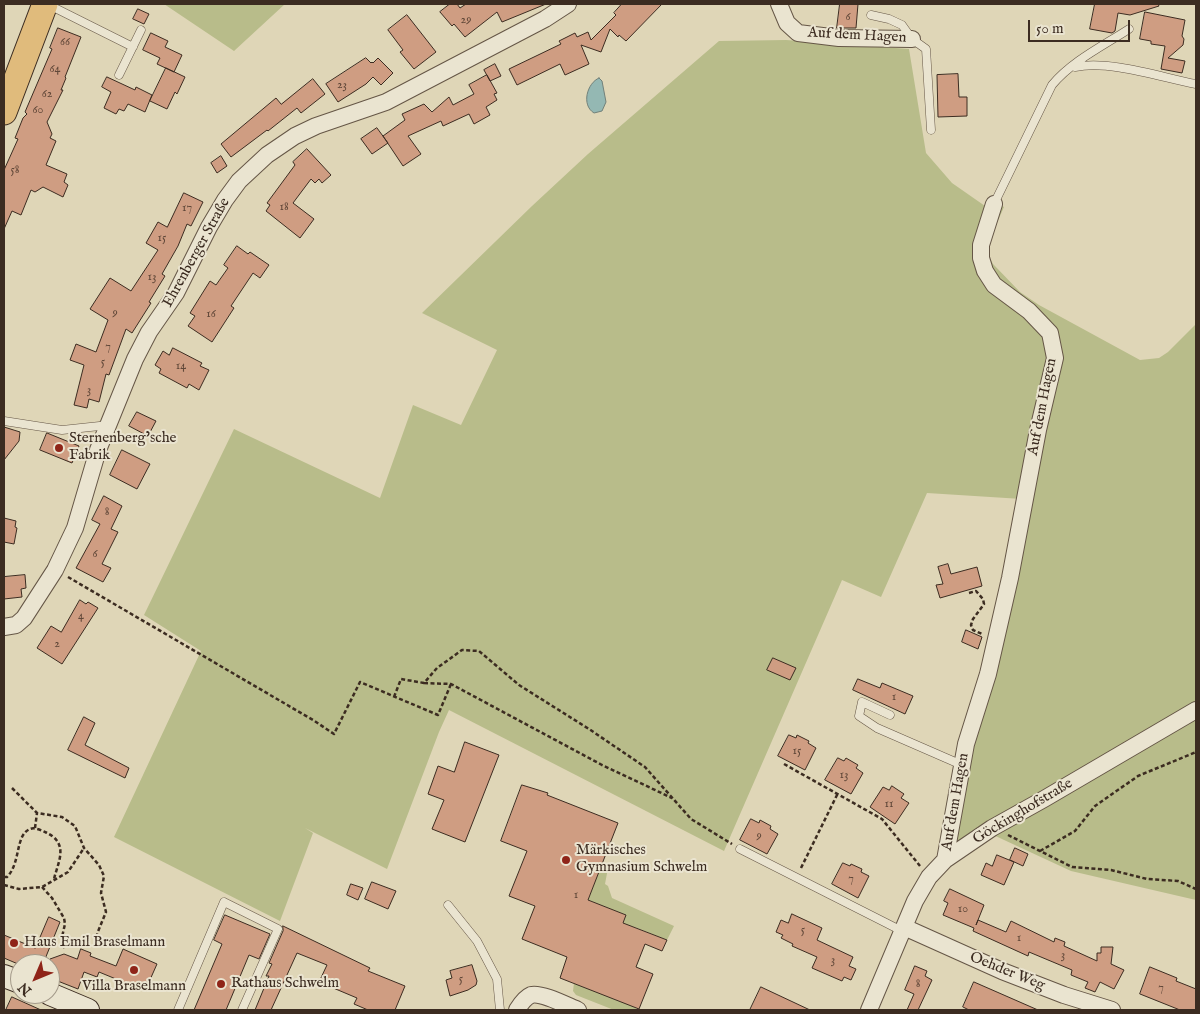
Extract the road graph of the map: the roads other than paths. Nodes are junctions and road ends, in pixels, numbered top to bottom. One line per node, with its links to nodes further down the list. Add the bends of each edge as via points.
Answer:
1 (46, 4): 8 (lane); 12 (main road)
2 (568, 4): 16 (street, Ehrenberger Straße, via 386,102 316,126 266,156 239,181 209,227 176,292 141,345)
3 (779, 4): 7 (street, Auf dem Hagen, via 787,23 798,32 839,38)
4 (871, 15): 7 (lane, via 889,18 902,25)
5 (1129, 29): 9 (lane, Auf dem Hagen)
6 (141, 30): 8 (lane)
7 (912, 39): 13 (lane, Auf dem Hagen, via 926,49)
8 (132, 48): 10 (lane)
9 (1071, 68): 11 (lane, via 1105,65); 14 (lane, Auf dem Hagen, via 1052,85)
10 (120, 75)
11 (1196, 84)
12 (4, 112)
13 (932, 130)
14 (994, 204): 20 (street, Auf dem Hagen, via 981,245 985,272 994,285 1030,311 1050,333 1055,358 1010,578 988,674)
15 (4, 421): 16 (lane, via 62,430)
16 (109, 424): 17 (street, Ehrenberger Straße, via 74,528 55,570 24,618 16,625)
17 (4, 627)
18 (1196, 710): 22 (street, Göckinghofstraße, via 992,828)
19 (890, 716): 20 (lane, via 862,702 860,716 877,728)
20 (962, 765): 22 (street, Auf dem Hagen)
21 (740, 849): 24 (lane)
22 (946, 860): 24 (street, Göckinghofstraße, via 929,877)
23 (448, 905): 29 (lane, via 477,941 497,980)
24 (903, 929): 32 (street, Göckinghofstraße); 33 (street, Oehder Weg, via 1002,971)
25 (60, 998): 26 (street)
26 (88, 1010)
27 (178, 1010): 28 (lane, via 224,902 278,930)
28 (242, 1010)
29 (500, 1010)
30 (516, 1010): 31 (street, via 532,995 541,995)
31 (578, 1010)
32 (869, 1010)
33 (1112, 1010)

